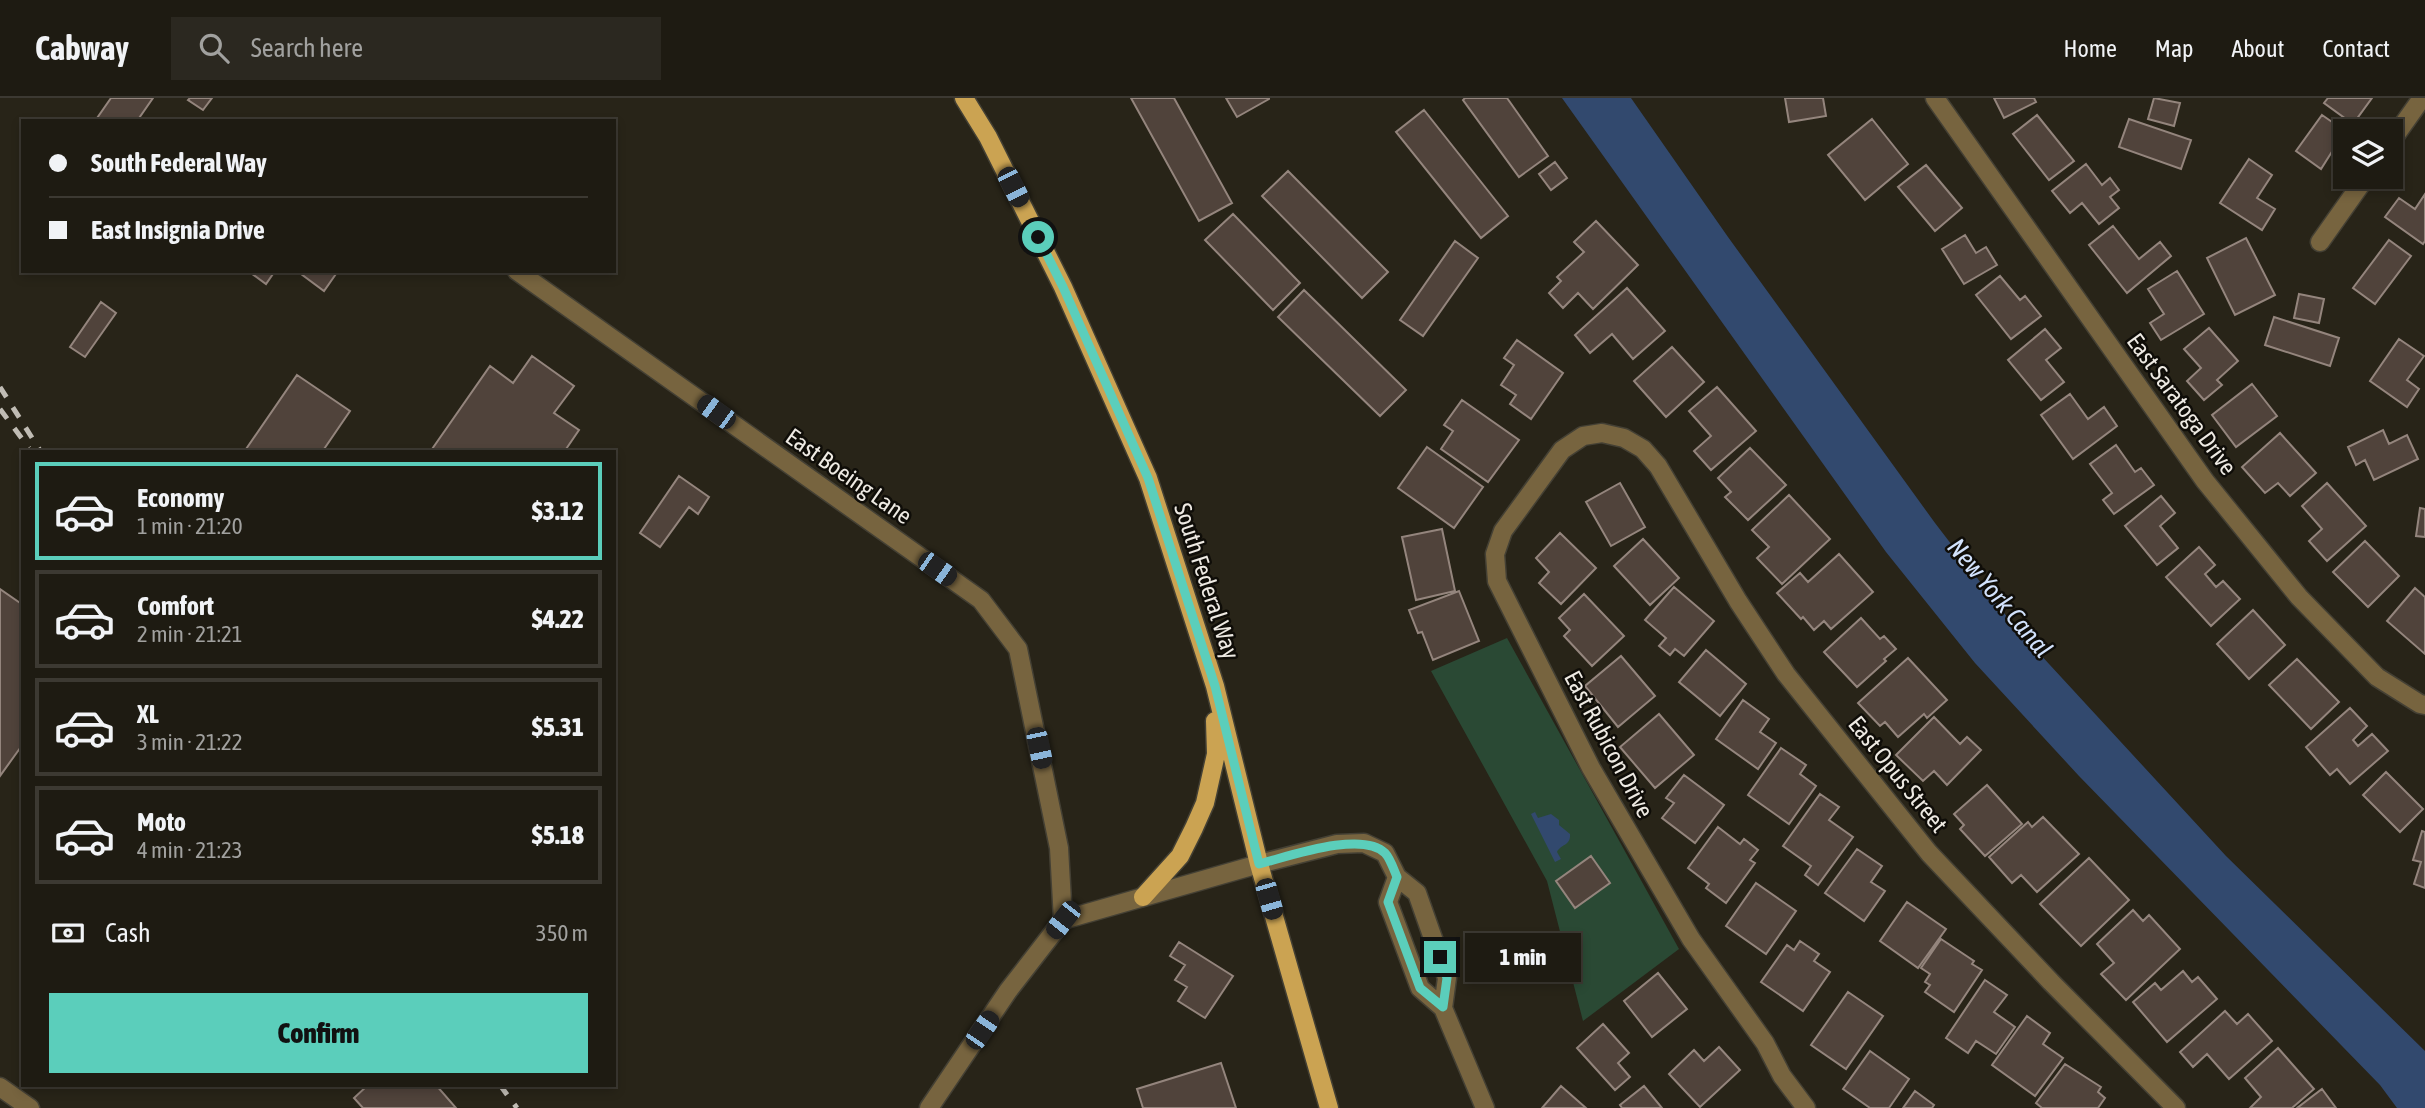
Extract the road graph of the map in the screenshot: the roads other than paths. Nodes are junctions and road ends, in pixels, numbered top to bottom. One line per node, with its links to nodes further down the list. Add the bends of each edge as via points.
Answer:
1 (964, 98): 9 (main road, South Federal Way, via 1063,287 1148,478)
2 (1935, 98): 10 (street, East Saratoga Drive, via 2239,523 2299,597 2376,677)
3 (2422, 98): 4 (street)
4 (2403, 124)
5 (2358, 189): 6 (street)
6 (2320, 242)
7 (520, 273): 14 (street, East Boeing Lane, via 981,600 1018,649 1059,848)
8 (1625, 438): 21 (street, East Rubicon Drive, via 1602,433 1583,436 1562,450 1503,531 1495,554 1497,581 1591,768 1691,939); 22 (street, East Opus Street, via 1658,466 1786,674 1929,853)
9 (1215, 686): 11 (main road, South Federal Way); 13 (main road, via 1216,754 1205,803 1180,856)
10 (2425, 705)
11 (1259, 864): 12 (street, via 1337,844 1364,843 1385,853); 13 (street); 19 (main road, South Federal Way)
12 (1397, 877): 15 (street, via 1417,893 1443,966 1447,978); 15 (street, via 1388,902 1420,988)
13 (1143, 897): 14 (street)
14 (1063, 920): 18 (street, via 1008,991)
15 (1443, 1007): 20 (street)
16 (0, 1087): 17 (street)
17 (30, 1108)
18 (929, 1108)
19 (1329, 1108)
20 (1485, 1108)
21 (1806, 1108)
22 (2176, 1108)

